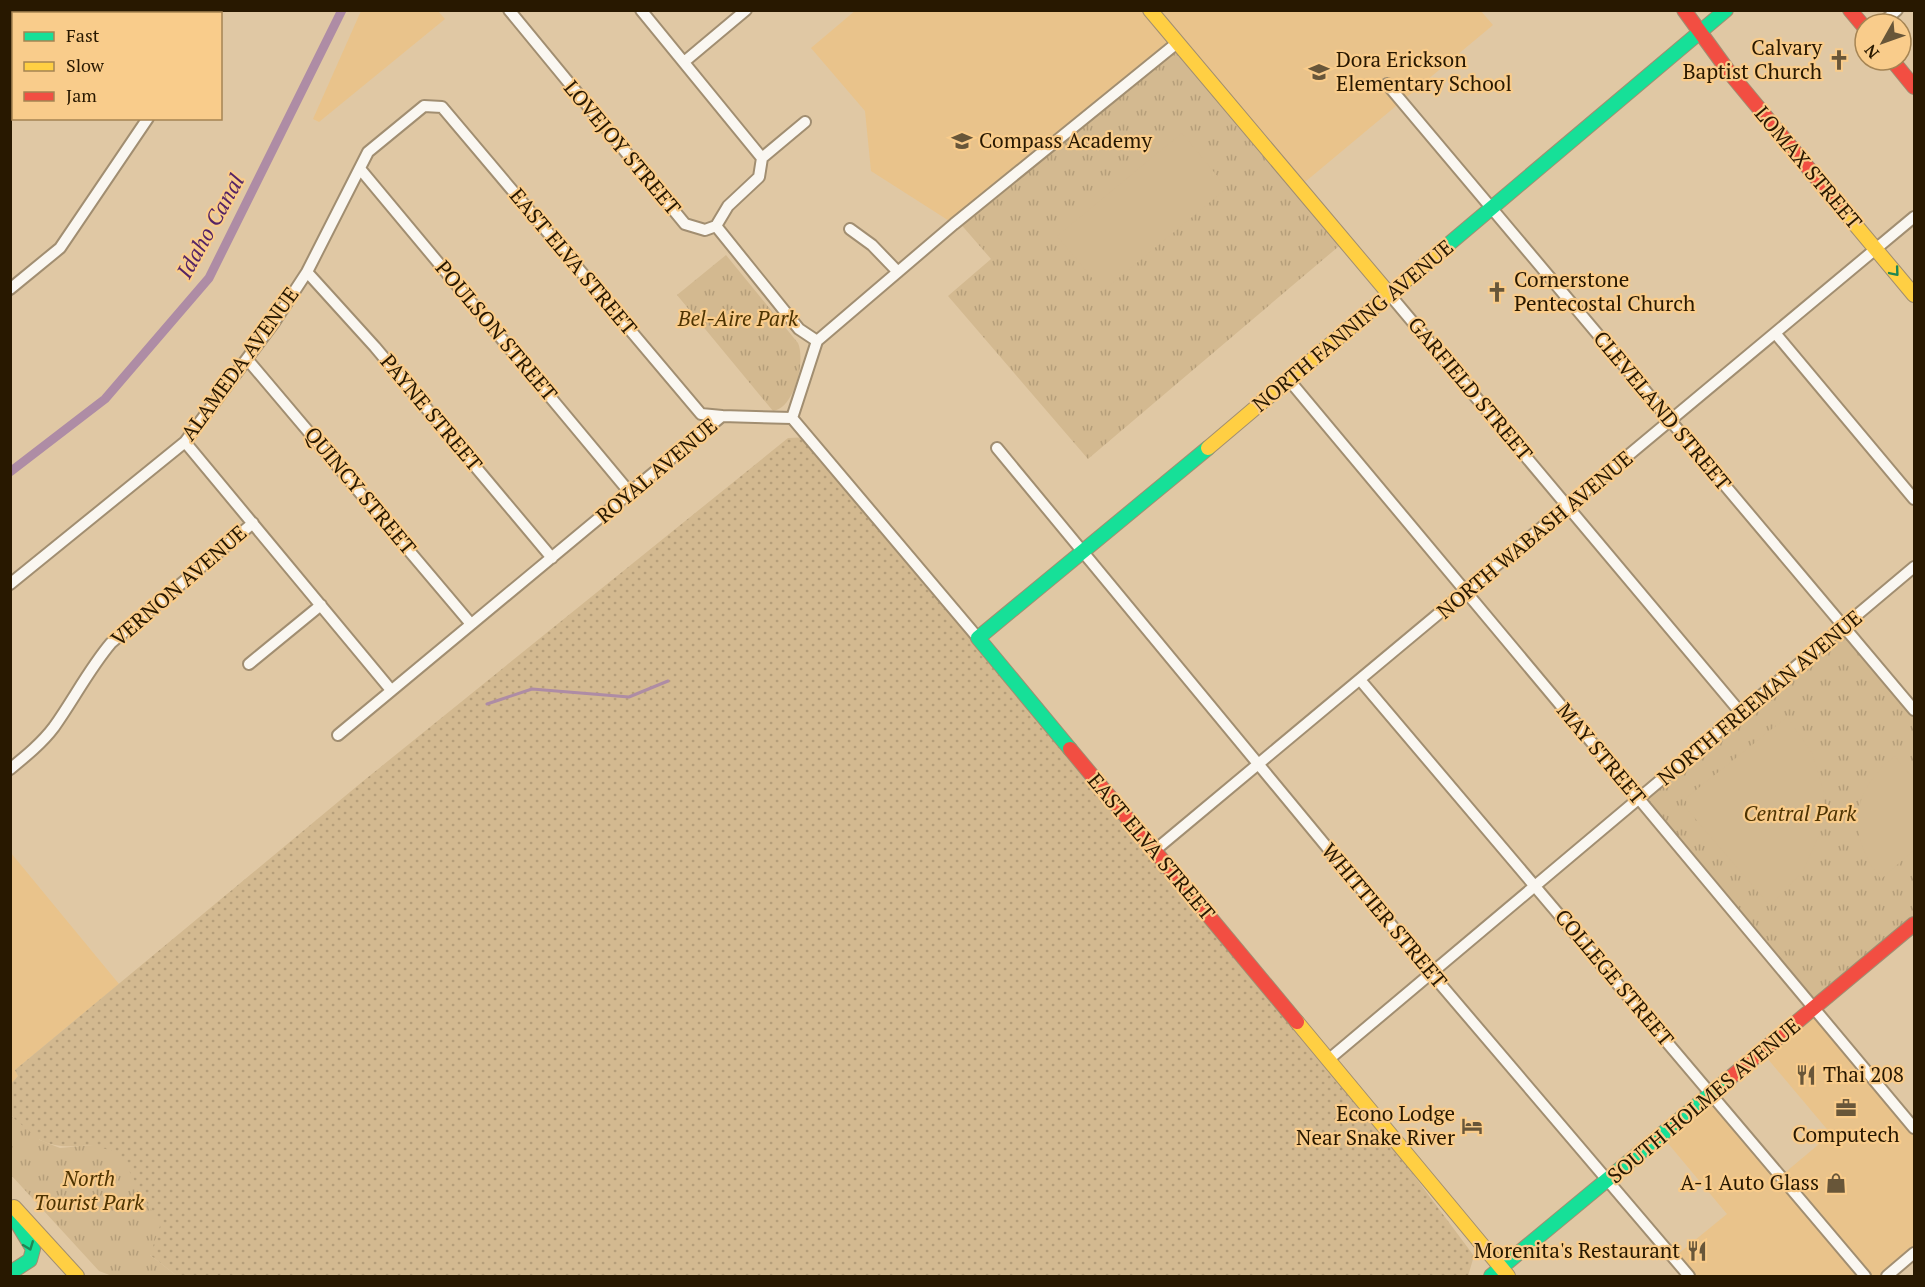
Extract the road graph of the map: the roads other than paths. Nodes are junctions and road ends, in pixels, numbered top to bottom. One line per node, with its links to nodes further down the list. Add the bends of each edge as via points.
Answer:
1 (509, 10): 20 (street, LOVEJOY STREET, via 685,224 705,230)
2 (641, 10): 9 (street)
3 (746, 10): 9 (street)
4 (1150, 10): 8 (main road, GARFIELD STREET)
5 (1684, 10): 7 (main road, LOMAX STREET)
6 (1726, 10): 7 (main road, NORTH FANNING AVENUE)
7 (1698, 34): 18 (main road, NORTH FANNING AVENUE); 22 (main road, LOMAX STREET)
8 (1177, 43): 24 (street); 26 (main road, GARFIELD STREET)
9 (684, 62): 16 (street)
10 (1902, 72): 12 (main road)
11 (1387, 84): 18 (street, CLEVELAND STREET)
12 (1914, 87)
13 (424, 106): 17 (street, ALAMEDA AVENUE, via 368,152); 32 (street, EAST ELVA STREET, via 442,107 701,414)
14 (147, 120): 25 (street, via 60,248)
15 (805, 123): 16 (street)
16 (762, 158): 20 (street, via 759,177 728,206)
17 (361, 170): 23 (street, ALAMEDA AVENUE); 37 (street, POULSON STREET)
18 (1492, 209): 26 (main road, NORTH FANNING AVENUE); 34 (street, CLEVELAND STREET)
19 (1914, 217): 22 (street, NORTH WABASH AVENUE)
20 (716, 226): 29 (street, via 799,329)
21 (850, 229): 24 (street)
22 (1875, 249): 27 (main road, LOMAX STREET, one-way to 27); 28 (street, NORTH WABASH AVENUE)
23 (307, 272): 30 (street, ALAMEDA AVENUE); 42 (street, PAYNE STREET, via 375,346)
24 (898, 272): 29 (street)
25 (10, 289)
26 (1390, 295): 31 (main road, NORTH FANNING AVENUE); 39 (street, GARFIELD STREET)
27 (1914, 295)
28 (1775, 333): 34 (street, NORTH WABASH AVENUE); 38 (street)
29 (817, 341): 33 (street)
30 (248, 359): 35 (street, ALAMEDA AVENUE); 47 (street, QUINCY STREET)
31 (1289, 380): 41 (main road, NORTH FANNING AVENUE); 45 (street, MAY STREET)
32 (722, 416): 33 (street, ROYAL AVENUE); 37 (street, ROYAL AVENUE)
33 (792, 418): 49 (street, EAST ELVA STREET)
34 (1671, 422): 39 (street, NORTH WABASH AVENUE); 48 (street, CLEVELAND STREET)
35 (185, 442): 40 (street); 44 (street, ALAMEDA AVENUE)
36 (997, 448): 41 (street, WHITTIER STREET)
37 (631, 494): 42 (street, ROYAL AVENUE)
38 (1914, 499)
39 (1569, 507): 45 (street, NORTH WABASH AVENUE); 54 (street, GARFIELD STREET)
40 (252, 523): 46 (street); 56 (street, VERNON AVENUE, via 111,643 53,728)
41 (1084, 553): 49 (main road, NORTH FANNING AVENUE); 57 (street, WHITTIER STREET)
42 (552, 558): 47 (street, ROYAL AVENUE)
43 (1914, 567): 48 (street, NORTH FREEMAN AVENUE)
44 (10, 584)
45 (1466, 593): 51 (street, NORTH WABASH AVENUE); 58 (street, MAY STREET)
46 (321, 605): 50 (street); 52 (street)
47 (471, 624): 52 (street, ROYAL AVENUE)
48 (1845, 627): 53 (street, CLEVELAND STREET); 54 (street, NORTH FREEMAN AVENUE)
49 (978, 638): 59 (main road, EAST ELVA STREET)
50 (249, 664)
51 (1361, 681): 57 (street, NORTH WABASH AVENUE); 60 (street, COLLEGE STREET)
52 (391, 690): 55 (street, ROYAL AVENUE)
53 (1914, 710)
54 (1741, 713): 58 (street, NORTH FREEMAN AVENUE)
55 (338, 735)
56 (13, 762)
57 (1259, 765): 59 (street, NORTH WABASH AVENUE); 62 (street, WHITTIER STREET)
58 (1640, 800): 60 (street, NORTH FREEMAN AVENUE); 63 (street, MAY STREET)
59 (1154, 851): 64 (main road, EAST ELVA STREET)
60 (1536, 885): 62 (street, NORTH FREEMAN AVENUE); 65 (street, COLLEGE STREET)
61 (1914, 924): 63 (main road, SOUTH HOLMES AVENUE)
62 (1431, 973): 64 (street, NORTH FREEMAN AVENUE); 67 (street, WHITTIER STREET)
63 (1814, 1008): 65 (main road, SOUTH HOLMES AVENUE); 66 (street, MAY STREET)
64 (1328, 1060): 72 (main road, EAST ELVA STREET)
65 (1712, 1094): 67 (main road, SOUTH HOLMES AVENUE); 75 (street, COLLEGE STREET)
66 (1914, 1128)
67 (1608, 1181): 72 (main road, SOUTH HOLMES AVENUE); 74 (street, WHITTIER STREET)
68 (10, 1204): 73 (main road)
69 (10, 1211): 71 (main road, one-way to 71, via 33,1250 30,1260)
70 (1914, 1253): 76 (street)
71 (10, 1273)
72 (1500, 1274)
73 (77, 1276)
74 (1689, 1276)
75 (1865, 1276)
76 (1887, 1276)

